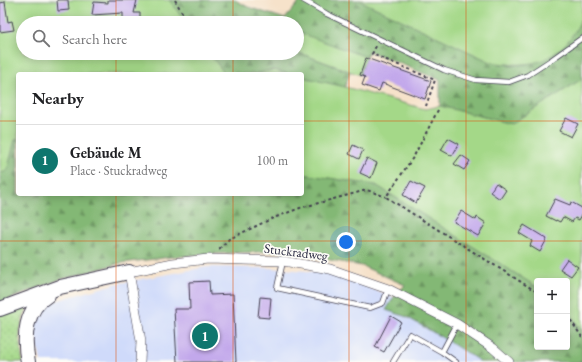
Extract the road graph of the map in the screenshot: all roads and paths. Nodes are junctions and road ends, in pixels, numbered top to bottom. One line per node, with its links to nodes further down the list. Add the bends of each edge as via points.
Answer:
1 (174, 0): 3 (path)
2 (303, 0): 4 (lane, via 444,70 476,80 509,82 528,75)
3 (184, 16)
4 (582, 38)
5 (372, 54): 6 (path, via 436,80)
6 (426, 106)
7 (438, 110): 8 (path, via 414,156)
8 (386, 197): 9 (path, via 367,190 300,208 229,239); 14 (path)
9 (208, 259): 10 (street, Stuckradweg); 11 (street, Stuckradweg)
10 (283, 261): 13 (street, Stuckradweg, via 330,269); 13 (lane, via 278,288 370,308 383,303)
11 (128, 272): 12 (main road); 21 (street, via 141,341)
12 (60, 287): 15 (main road); 20 (main road, via 40,300 30,315 25,336)
13 (388, 289): 17 (street, Stuckradweg)
14 (534, 290)
15 (0, 309)
16 (570, 319): 18 (path)
17 (457, 324): 19 (lane); 24 (street, Stuckradweg)
18 (582, 337)
19 (442, 352): 22 (lane, via 410,334); 23 (lane)
20 (28, 362)
21 (140, 362)
22 (392, 362)
23 (456, 362)
24 (509, 362)

